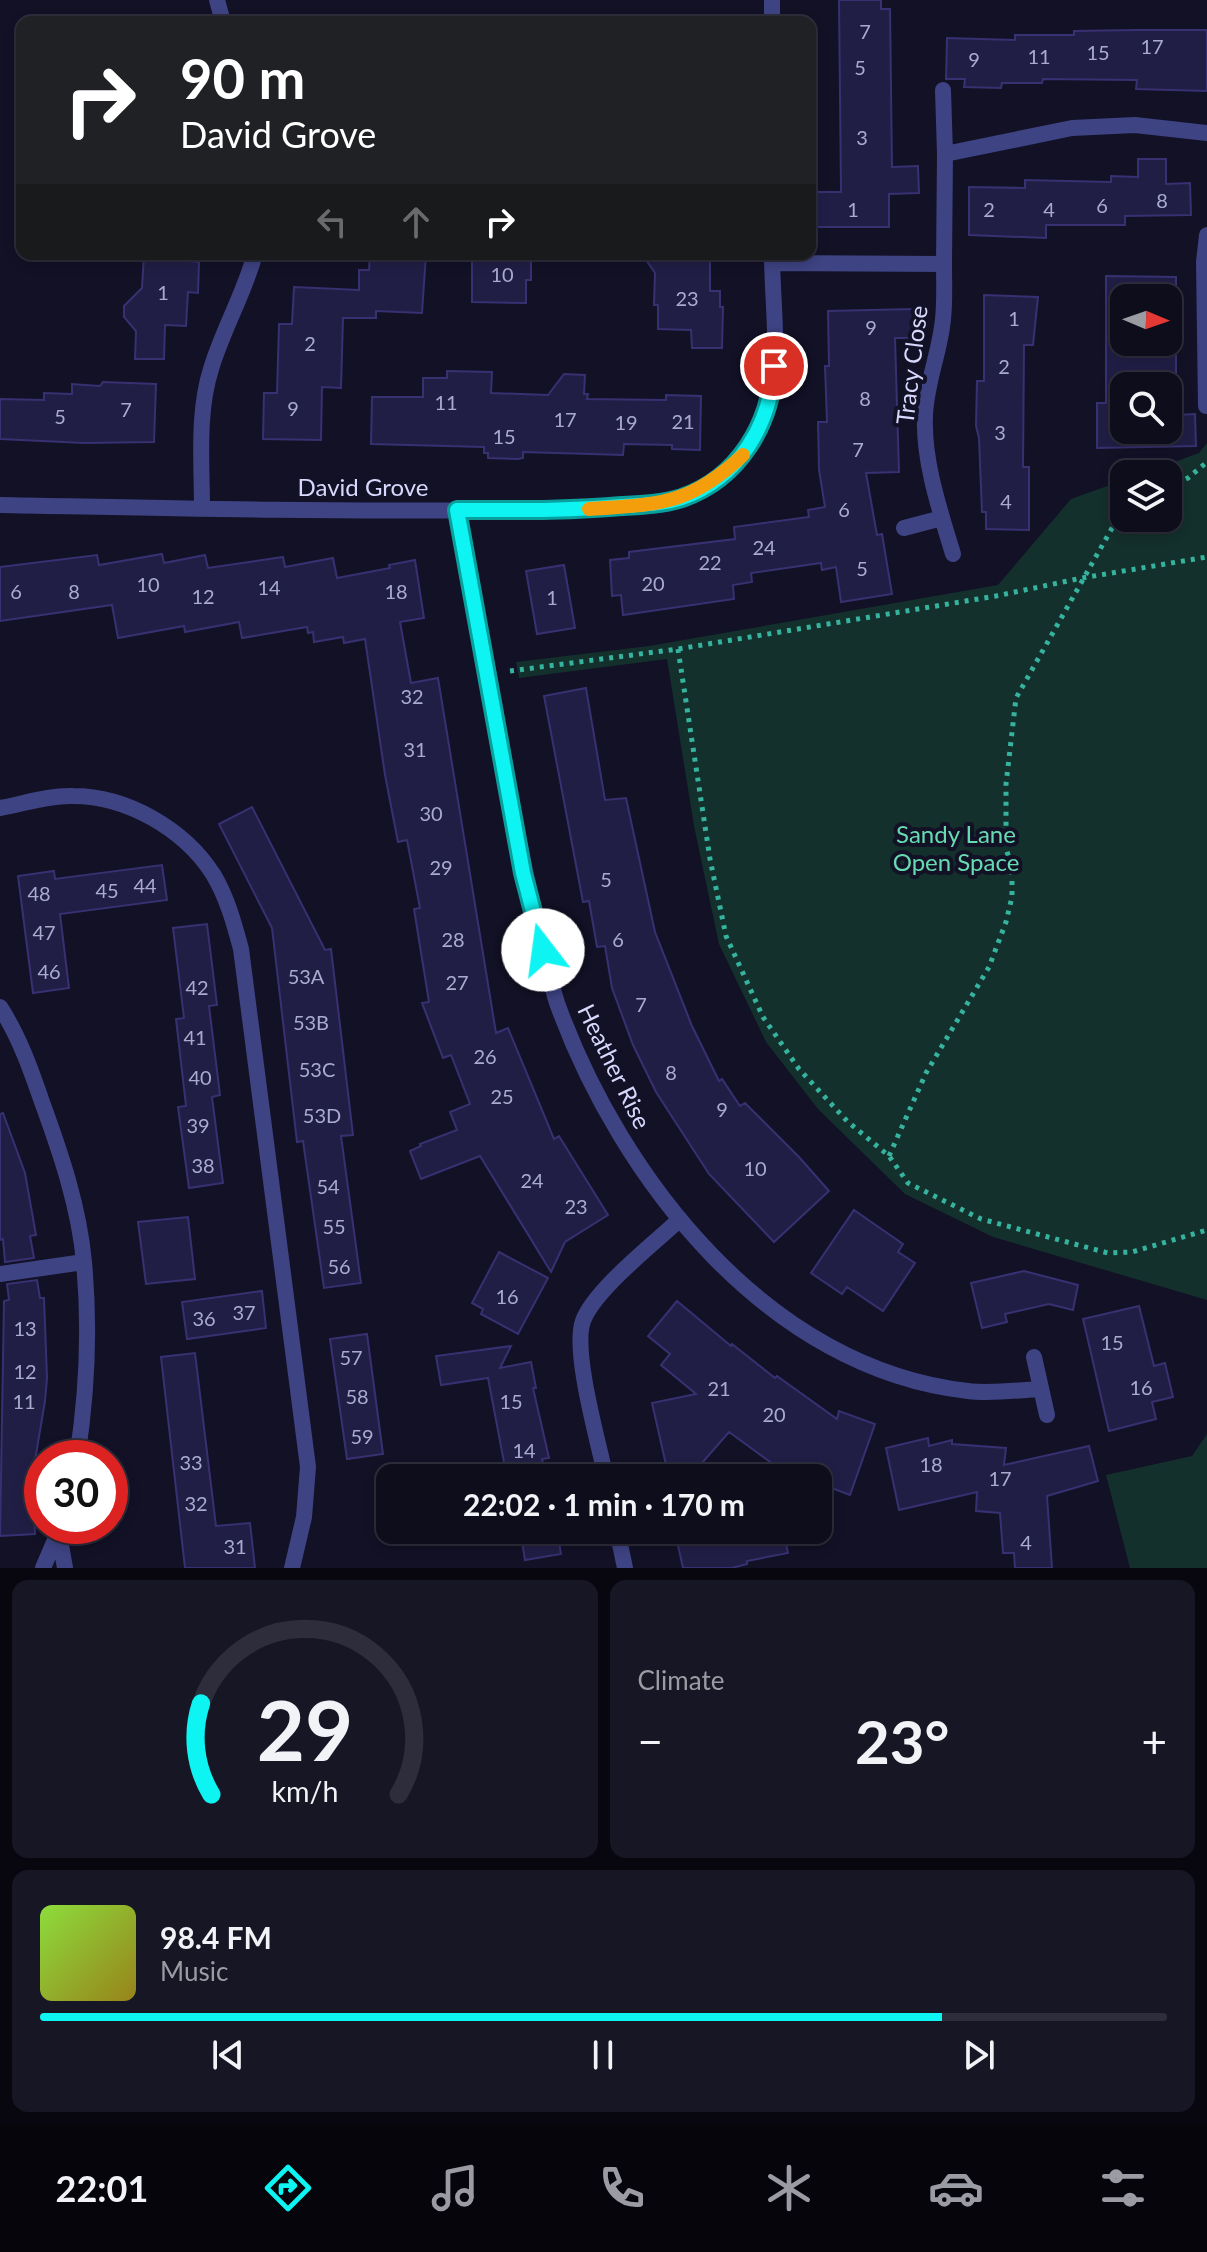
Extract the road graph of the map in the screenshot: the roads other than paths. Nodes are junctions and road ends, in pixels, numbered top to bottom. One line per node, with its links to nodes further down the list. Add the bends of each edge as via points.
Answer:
1 (943, 90): 3 (street, Tracy Close)
2 (1207, 133): 3 (street, via 1135,125 1072,128)
3 (945, 154): 8 (street, Tracy Close)
4 (1207, 235): 9 (street)
5 (253, 260): 12 (street, via 211,369 202,409)
6 (772, 260): 13 (street, David Grove, via 773,387 758,432 728,469 701,489 658,503)
7 (816, 260): 8 (street)
8 (944, 264): 14 (street, Tracy Close, via 943,321 925,417)
9 (1206, 368): 10 (street)
10 (1206, 406)
11 (0, 505): 12 (street, David Grove)
12 (202, 509): 13 (street, David Grove)
13 (457, 510): 19 (street, Heather Rise, via 523,873 557,1001 603,1108)
14 (942, 518): 15 (street); 16 (street, Tracy Close)
15 (904, 528)
16 (953, 554)
17 (0, 808): 32 (street, via 71,795 135,810 187,841 212,874 233,920 308,1467)
18 (0, 1007): 20 (street, via 27,1060 62,1156)
19 (680, 1219): 23 (street, Heather Rise, via 757,1299 839,1351 922,1382 969,1391); 26 (street, via 606,1289 582,1321 582,1360)
20 (84, 1262): 21 (street); 25 (street, via 86,1364)
21 (0, 1274)
22 (1034, 1357): 23 (street)
23 (1041, 1389): 24 (street)
24 (1047, 1415)
25 (80, 1440)
26 (603, 1464)
27 (53, 1544): 30 (street)
28 (62, 1544): 31 (street)
29 (620, 1544): 33 (street)
30 (43, 1568)
31 (65, 1568)
32 (292, 1568)
33 (625, 1568)

